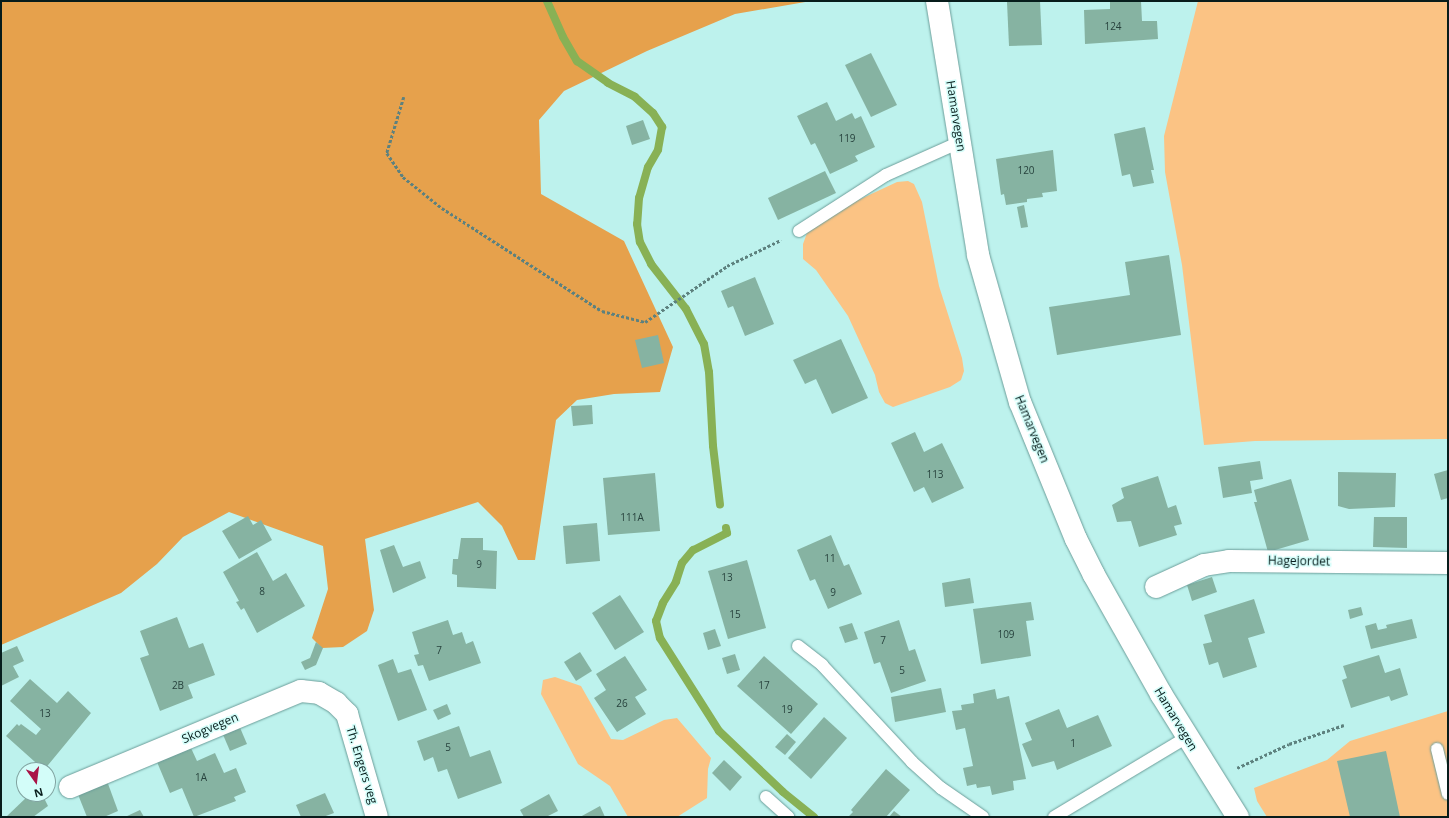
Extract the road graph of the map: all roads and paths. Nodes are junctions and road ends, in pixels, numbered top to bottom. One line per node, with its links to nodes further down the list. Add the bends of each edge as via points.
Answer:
1 (937, 1): 3 (main road, Hamarvegen)
2 (404, 97): 4 (path, via 386,153 403,177 442,208 602,311 645,322 727,266)
3 (960, 142): 4 (lane, via 886,174); 10 (main road, Hamarvegen, via 978,255 1020,402 1076,539)
4 (798, 231)
5 (1448, 563): 6 (main road, Hagejordet, via 1229,560 1204,565)
6 (1156, 587)
7 (798, 646): 18 (lane, via 822,665 912,762 941,788)
8 (346, 714): 13 (main road, Skogvegen, via 336,703 319,693 301,691); 16 (main road, Th. Engers veg)
9 (1344, 725): 12 (path, via 1288,744)
10 (1187, 737): 12 (main road, Hamarvegen); 19 (lane)
11 (1437, 748): 14 (lane)
12 (1213, 779): 20 (main road, Hamarvegen)
13 (70, 787)
14 (1448, 794)
15 (766, 797): 17 (lane)
16 (377, 817)
17 (788, 817)
18 (983, 817)
19 (1054, 817)
20 (1238, 817)

